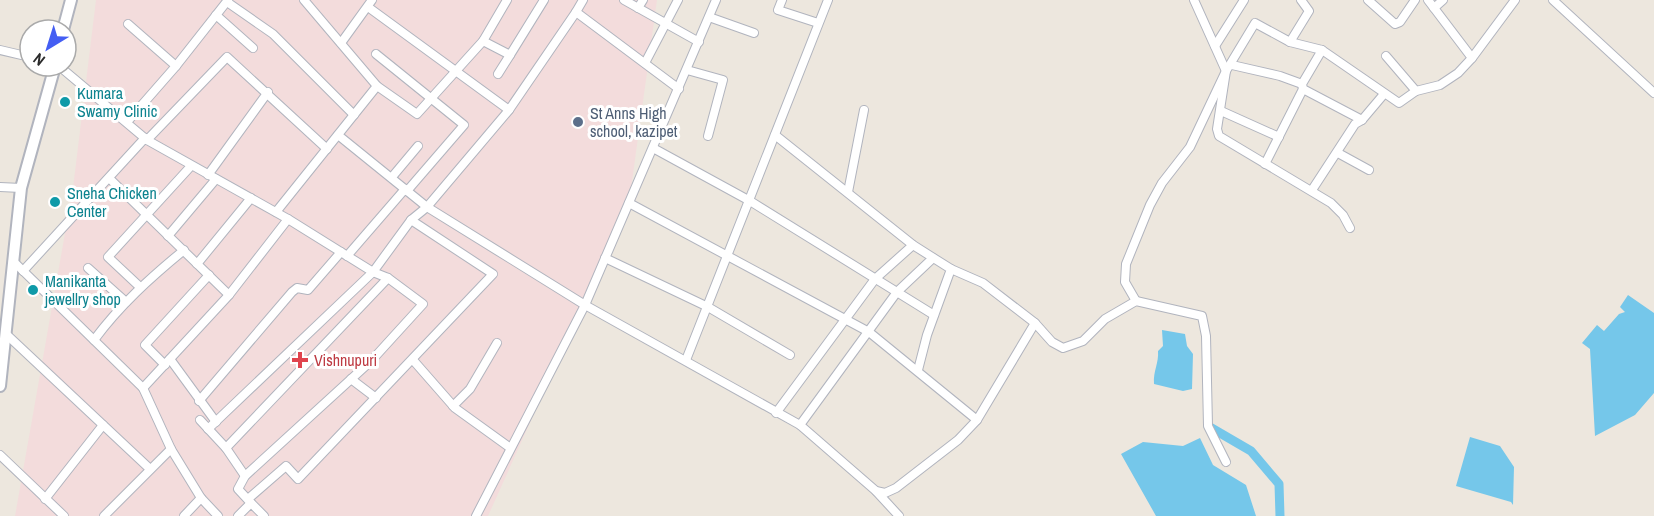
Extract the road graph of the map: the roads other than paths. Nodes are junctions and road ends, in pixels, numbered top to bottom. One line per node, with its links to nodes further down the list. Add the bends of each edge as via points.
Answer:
1 (70, 0): 28 (street)
2 (304, 0): 36 (street)
3 (507, 0): 33 (street)
4 (544, 0): 43 (street)
5 (583, 0): 25 (street)
6 (624, 0): 23 (street)
7 (643, 0): 23 (street)
8 (678, 0): 31 (street)
9 (716, 0): 27 (street)
10 (782, 0): 29 (street, via 778,10)
11 (828, 0): 29 (street)
12 (1194, 0): 37 (street)
13 (1244, 0): 37 (street)
14 (1301, 0): 35 (street, via 1309,11)
15 (1368, 0): 16 (street, via 1395,24)
16 (1415, 0)
17 (1428, 0): 24 (street)
18 (1443, 0): 24 (street)
19 (1515, 0): 45 (street)
20 (1553, 0): 59 (street)
21 (227, 1): 26 (street); 65 (street, via 273,34)
22 (370, 4): 36 (street); 50 (street)
23 (638, 8): 31 (street)
24 (1434, 8): 45 (street)
25 (576, 12): 46 (street); 62 (street)
26 (216, 15): 38 (street); 47 (street)
27 (709, 17): 32 (street); 34 (street)
28 (66, 18)
29 (818, 23): 69 (street)
30 (128, 24): 47 (street)
31 (667, 24): 34 (street); 46 (street)
32 (754, 33)
33 (483, 41): 43 (street); 50 (street)
34 (699, 42): 49 (street)
35 (1290, 42): 40 (street); 48 (street, via 1255,23)
36 (341, 43): 54 (street)
37 (1215, 45): 48 (street)
38 (253, 48)
39 (0, 50): 41 (street)
40 (1322, 50): 55 (street); 60 (street)
41 (18, 54)
42 (376, 54): 61 (street)
43 (510, 55): 51 (street)
44 (1386, 56): 57 (street)
45 (1472, 58): 57 (street, via 1458,74 1440,85)
46 (645, 63): 56 (street)
47 (176, 66): 67 (street)
48 (1229, 68): 55 (street, via 1280,75); 64 (street); 118 (street, via 1190,147 1162,183 1126,264 1125,282)
49 (687, 70): 56 (street); 70 (street, via 723,80)
50 (456, 71): 61 (street); 62 (street)
51 (498, 74)
52 (53, 78): 85 (street)
53 (72, 78): 67 (street)
54 (377, 86): 61 (street, via 417,114); 65 (street)
55 (1302, 86): 66 (street); 71 (street)
56 (679, 89): 74 (street)
57 (1416, 91): 60 (street, via 1398,103)
58 (268, 93): 72 (street, via 227,57); 75 (street); 80 (street)
59 (1654, 93)
60 (1384, 94): 66 (street)
61 (429, 97): 86 (street, via 464,125)
62 (509, 110): 92 (street)
63 (864, 110): 88 (street)
64 (1221, 111): 71 (street); 77 (street, via 1216,129 1219,136)
65 (354, 115): 68 (street)
66 (1362, 120): 76 (street, via 1355,124)
67 (128, 122): 72 (street)
68 (338, 135): 75 (street); 81 (street)
69 (775, 135): 88 (street); 90 (street)
70 (708, 136)
71 (1279, 137): 77 (street)
72 (146, 139): 78 (street); 82 (street)
73 (418, 146): 81 (street)
74 (653, 148): 90 (street); 91 (street)
75 (327, 149): 93 (street)
76 (1338, 153): 79 (street); 87 (street)
77 (1265, 164): 87 (street)
78 (190, 166): 80 (street); 94 (street)
79 (1369, 170)
80 (208, 175): 83 (street)
81 (392, 177): 86 (street)
82 (109, 178): 94 (street); 109 (street)
83 (216, 179): 89 (street); 98 (street)
84 (0, 187): 85 (street)
85 (21, 188): 105 (street)
86 (406, 190): 92 (street); 101 (street)
87 (1312, 190): 97 (street, via 1343,215)
88 (848, 192): 99 (street)
89 (250, 198): 93 (street); 106 (street)
90 (750, 201): 102 (street); 113 (street)
91 (629, 203): 102 (street); 103 (street)
92 (428, 207): 96 (street); 119 (street)
93 (276, 212): 95 (street)
94 (147, 215): 98 (street); 114 (street, via 108,257)
95 (288, 219): 101 (street); 116 (street)
96 (411, 220): 110 (street); 129 (street, via 493,274)
97 (1350, 228)
98 (168, 236): 100 (street)
99 (913, 245): 104 (street); 113 (street)
100 (184, 250): 106 (street); 114 (street)
101 (344, 254): 110 (street); 138 (street, via 311,287 292,292)
102 (728, 255): 120 (street); 122 (street)
103 (606, 258): 119 (street); 120 (street)
104 (933, 258): 108 (street); 115 (street)
105 (13, 261): 109 (street); 124 (street)
106 (197, 264): 111 (street)
107 (88, 268): 117 (street)
108 (951, 269): 121 (street); 123 (street, via 983,283)
109 (23, 271): 126 (street)
110 (373, 272): 112 (street); 143 (street)
111 (209, 275): 116 (street); 131 (street, via 145,345)
112 (388, 278): 134 (street, via 423,304); 148 (street)
113 (875, 279): 115 (street); 122 (street)
114 (140, 286): 117 (street)
115 (897, 292): 121 (street); 125 (street)
116 (229, 295): 131 (street)
117 (126, 302): 126 (street)
118 (1136, 302): 123 (street, via 1105,319 1083,341 1063,348); 151 (street, via 1202,316 1208,426)
119 (585, 305): 130 (street); 147 (street)
120 (708, 307): 128 (street); 130 (street)
121 (934, 315): 133 (street)
122 (846, 319): 125 (street); 140 (street)
123 (1035, 323): 142 (street)
124 (4, 328): 132 (street); 144 (street)
125 (868, 332): 133 (street); 145 (street)
126 (94, 340): 136 (street)
127 (497, 343): 139 (street, via 470,389)
128 (790, 355)
129 (413, 360): 137 (street); 139 (street)
130 (686, 360): 140 (street)
131 (168, 362): 136 (street); 138 (street)
132 (1, 367): 135 (street)
133 (918, 370): 142 (street)
134 (351, 379): 137 (street); 153 (street)
135 (0, 386)
136 (143, 388): 149 (street)
137 (376, 398): 157 (street, via 298,479 286,466)
138 (200, 401): 143 (street)
139 (453, 406): 147 (street)
140 (776, 413): 145 (street)
141 (200, 420): 146 (street)
142 (977, 420): 154 (street, via 958,440 896,488 885,493)
143 (216, 422): 146 (street)
144 (103, 425): 152 (street); 156 (street)
145 (800, 425): 154 (street)
146 (208, 429): 148 (street)
147 (509, 447): 164 (street)
148 (226, 448): 153 (street)
149 (171, 449): 152 (street); 155 (street)
150 (0, 455): 156 (street)
151 (1226, 462)
152 (150, 469): 159 (street)
153 (245, 476): 157 (street, via 238,489)
154 (876, 491): 165 (street)
155 (201, 498): 160 (street); 161 (street)
156 (45, 499): 158 (street)
157 (249, 501): 162 (street); 163 (street)
158 (64, 516)
159 (104, 516)
160 (184, 516)
161 (218, 516)
162 (238, 516)
163 (264, 516)
164 (476, 516)
165 (899, 516)

